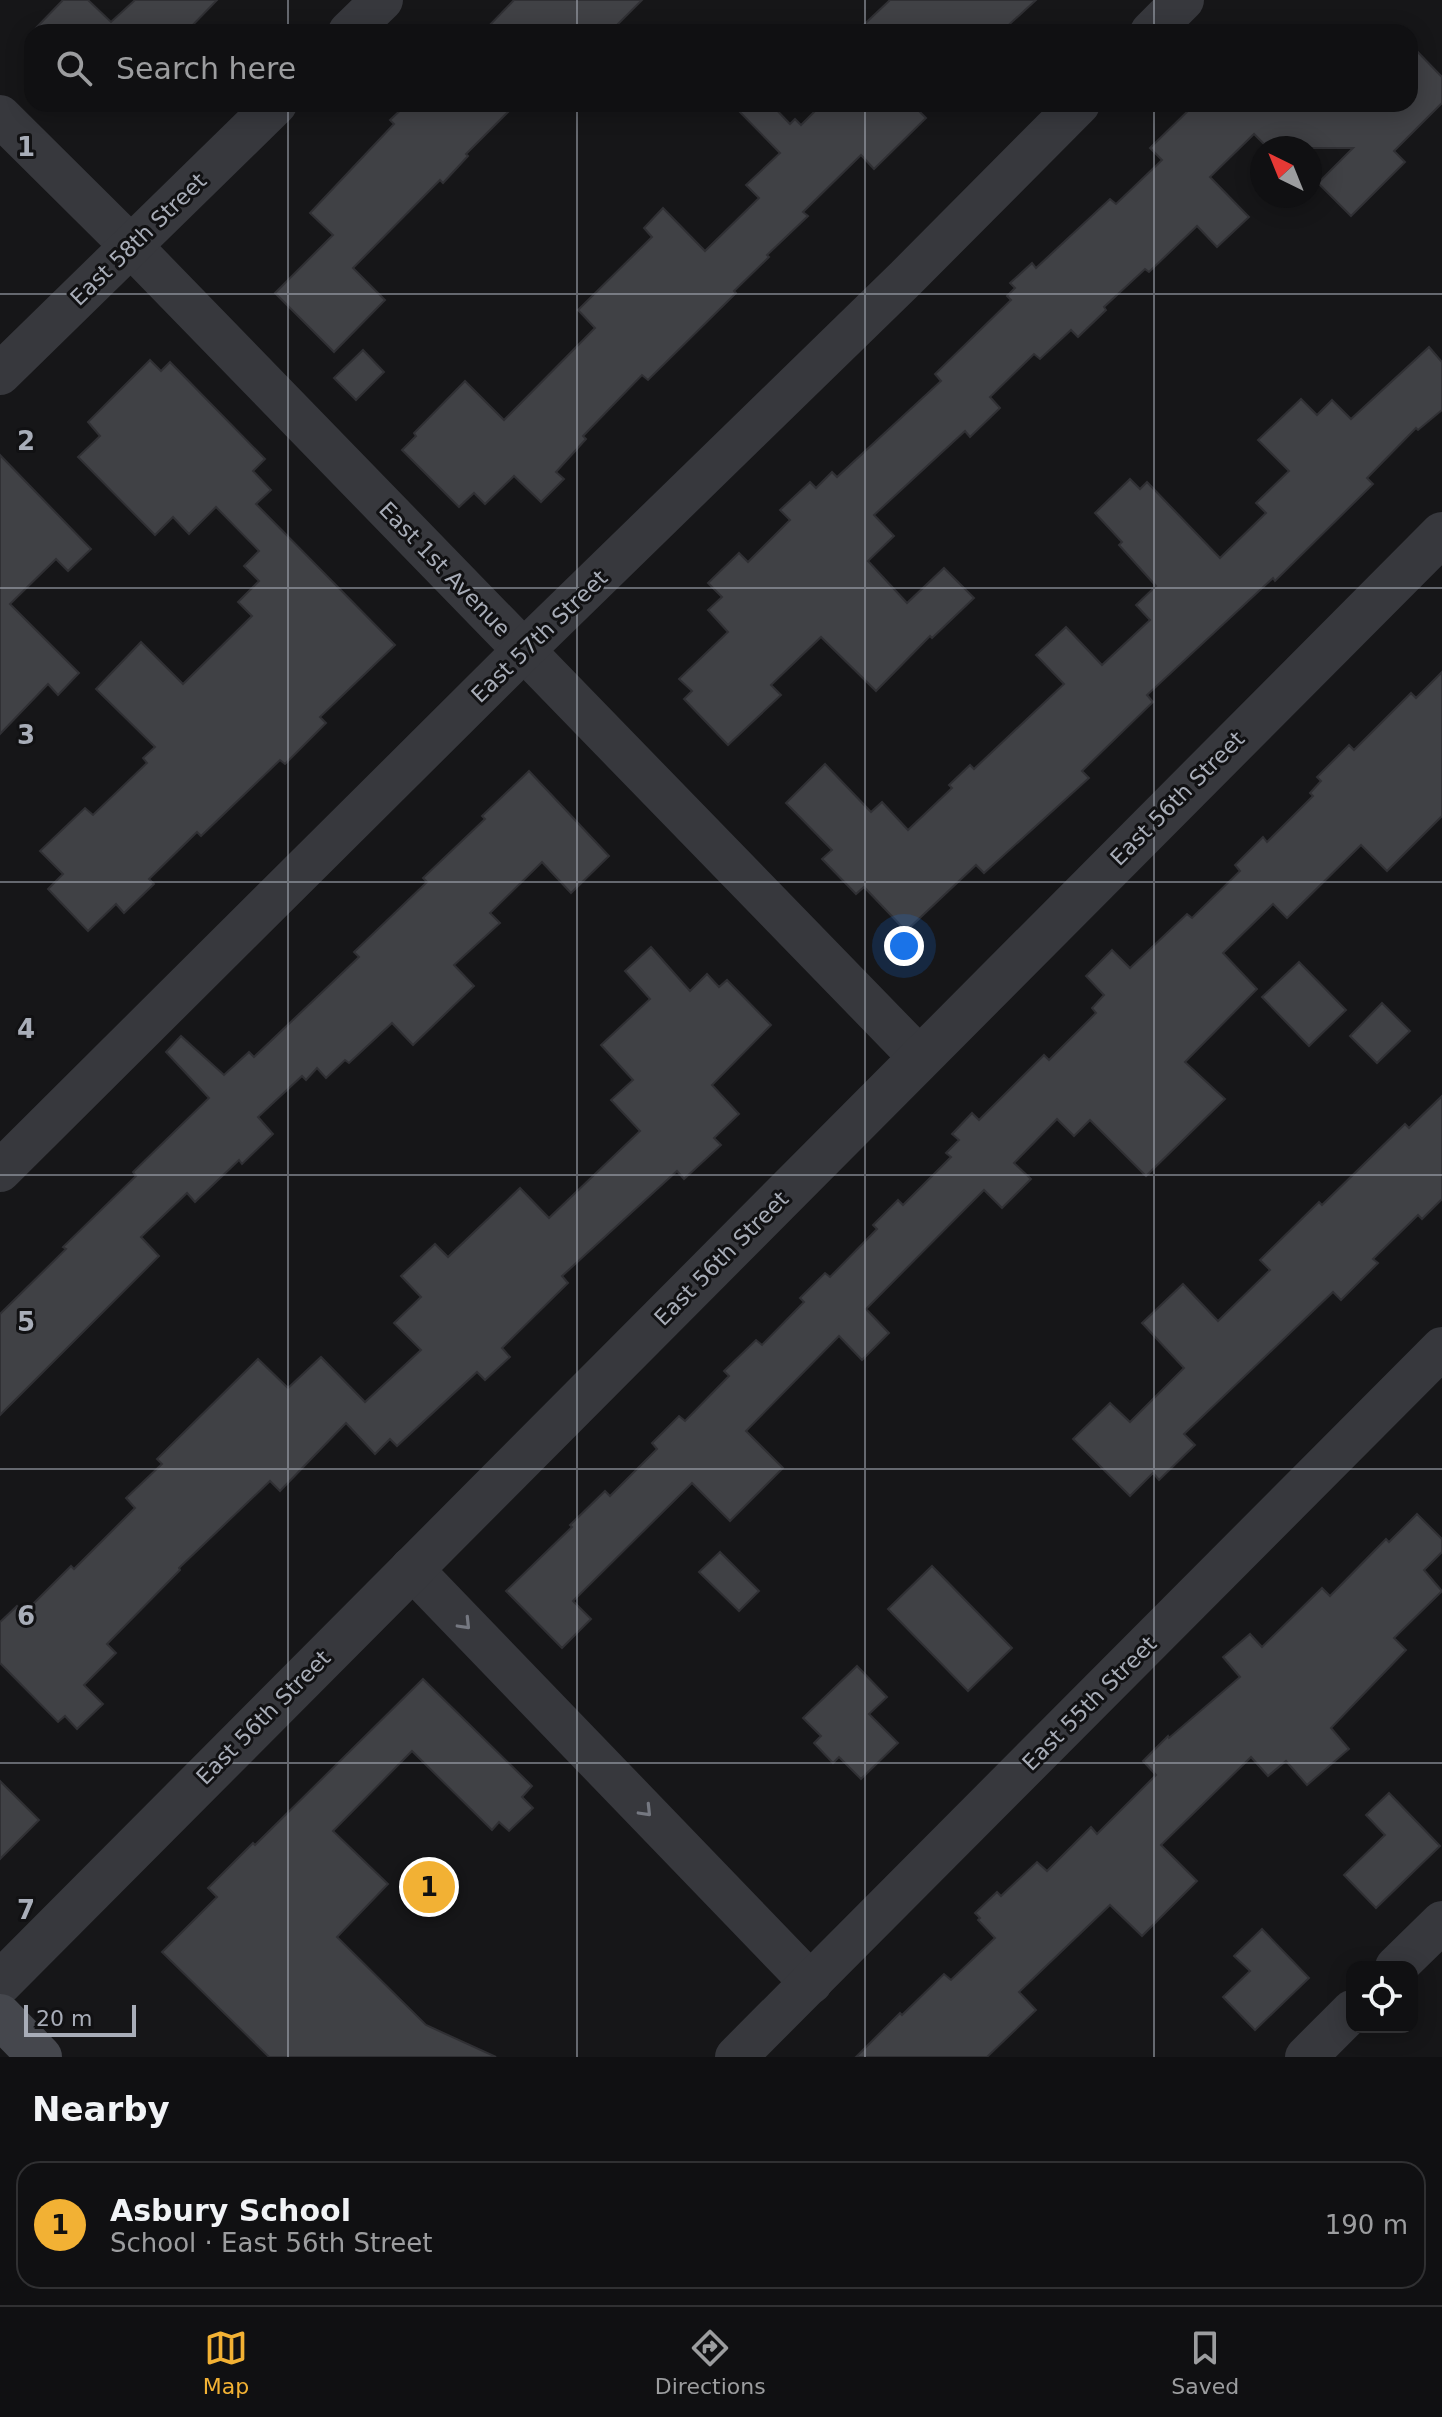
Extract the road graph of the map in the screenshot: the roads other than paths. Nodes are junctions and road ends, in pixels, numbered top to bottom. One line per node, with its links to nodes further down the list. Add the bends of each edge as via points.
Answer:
1 (382, 0): 3 (street)
2 (1183, 0): 4 (street)
3 (357, 24)
4 (1159, 24)
5 (268, 112): 8 (street, East 58th Street)
6 (1071, 112): 11 (street, East 57th Street)
7 (0, 116): 8 (street, East 1st Avenue)
8 (131, 246): 9 (street, East 58th Street); 11 (street, East 1st Avenue)
9 (0, 374)
10 (1442, 534): 12 (street, East 56th Street)
11 (524, 650): 12 (street, East 1st Avenue); 13 (street, East 57th Street)
12 (920, 1058): 15 (street, East 56th Street)
13 (0, 1171)
14 (1442, 1348): 19 (street, East 55th Street)
15 (411, 1568): 18 (street, East 56th Street); 19 (street, one-way to 19)
16 (1442, 1922): 17 (street)
17 (1402, 1961)
18 (0, 1983)
19 (811, 1983): 23 (street, East 55th Street)
20 (0, 2016): 22 (main road)
21 (1346, 2017): 24 (street)
22 (40, 2057)
23 (736, 2057)
24 (1306, 2057)

